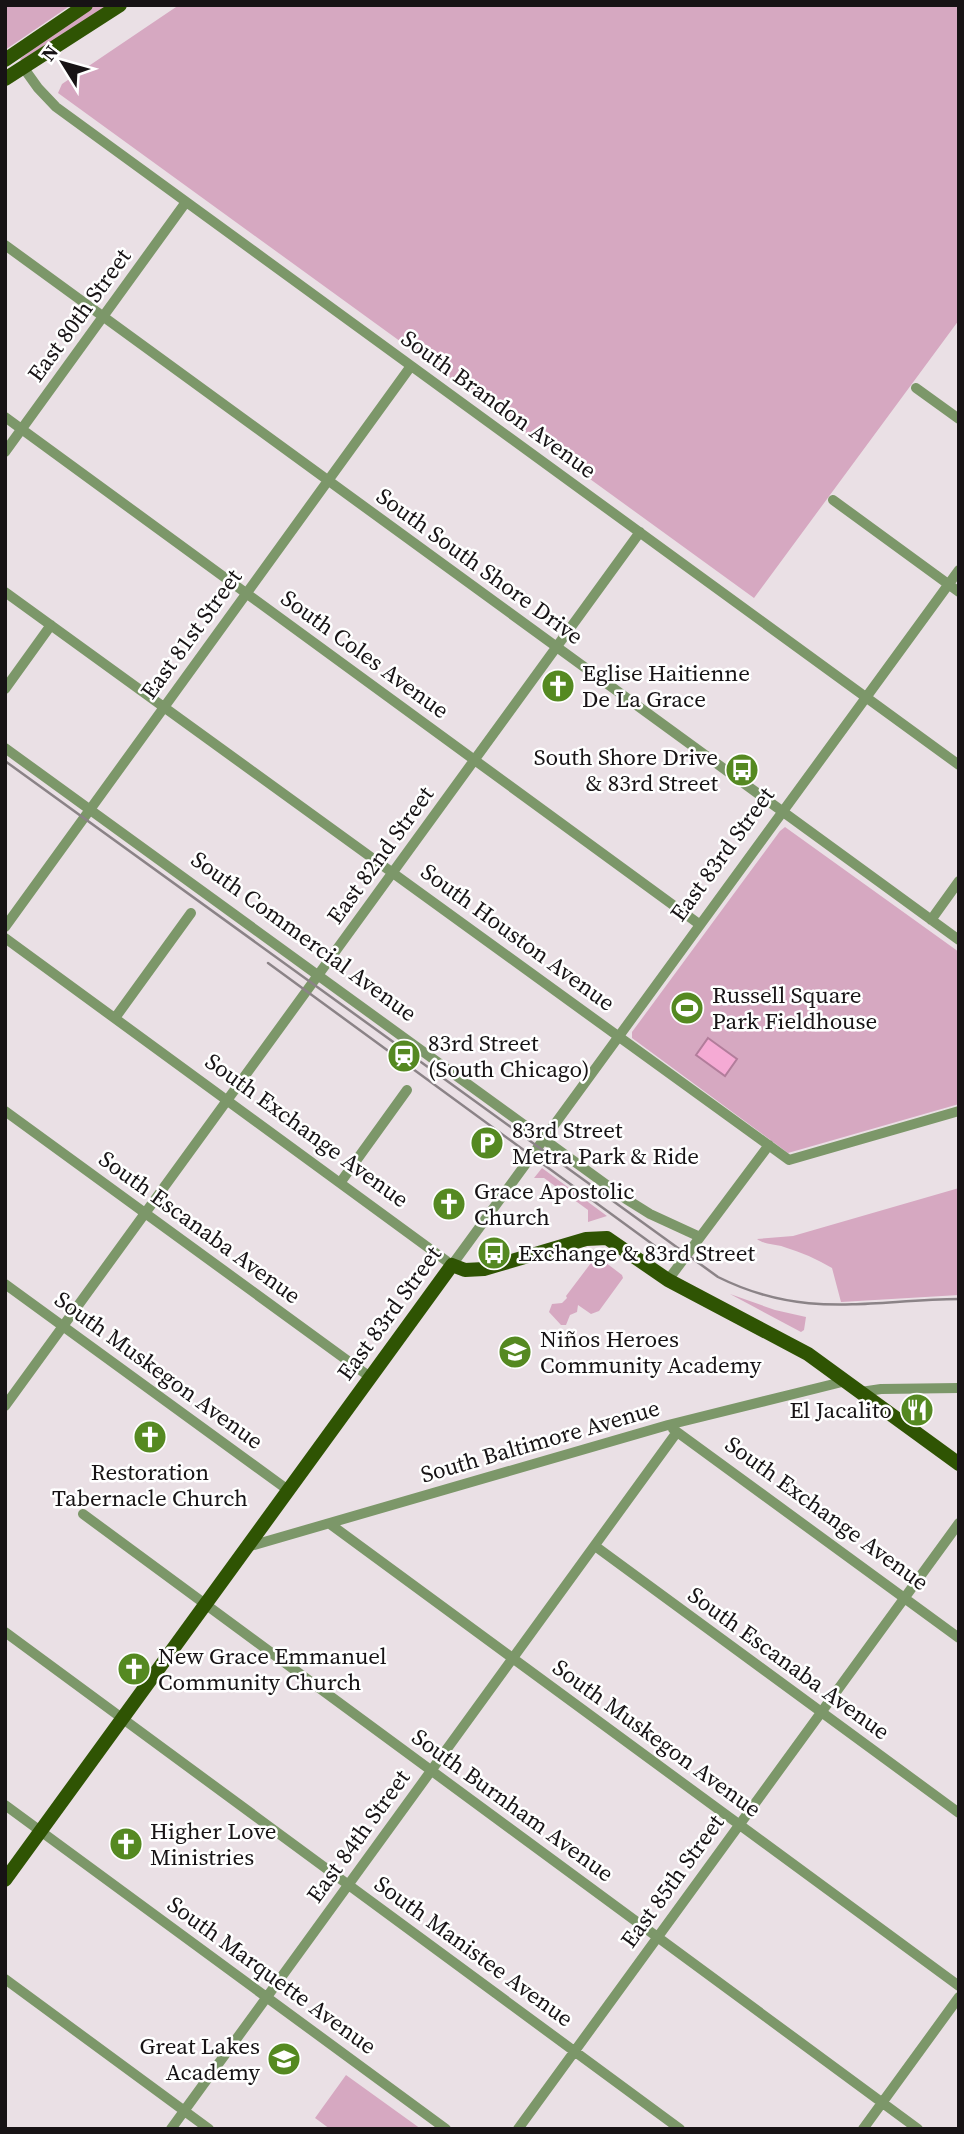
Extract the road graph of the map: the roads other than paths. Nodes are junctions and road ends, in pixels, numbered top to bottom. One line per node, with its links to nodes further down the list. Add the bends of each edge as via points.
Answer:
1 (86, 5): 3 (main road)
2 (120, 5): 4 (main road)
3 (5, 60)
4 (23, 68): 5 (main road); 6 (street, South Brandon Avenue, via 56,107)
5 (5, 79)
6 (186, 202): 8 (street, East 80th Street); 9 (street, South Brandon Avenue)
7 (5, 245): 8 (street, South South Shore Drive)
8 (103, 317): 13 (street, East 80th Street); 15 (street, South South Shore Drive)
9 (411, 366): 15 (street, East 81st Street); 17 (street, South Brandon Avenue)
10 (916, 388): 12 (street)
11 (5, 417): 13 (street, South Coles Avenue)
12 (959, 419)
13 (22, 429): 14 (street, East 80th Street); 22 (street, South Coles Avenue)
14 (5, 452)
15 (328, 481): 22 (street, East 81st Street); 24 (street, South South Shore Drive)
16 (833, 500): 19 (street)
17 (640, 533): 24 (street, East 82nd Street); 26 (street, South Brandon Avenue)
18 (959, 570): 19 (street, East 83rd Street)
19 (948, 584): 21 (street); 26 (street, East 83rd Street)
20 (5, 592): 23 (street, South Houston Avenue)
21 (959, 592)
22 (247, 593): 27 (street, East 81st Street); 29 (street, South Coles Avenue)
23 (51, 625): 25 (street); 27 (street, South Houston Avenue)
24 (556, 648): 29 (street, East 82nd Street); 32 (street, South South Shore Drive)
25 (5, 689)
26 (866, 697): 30 (street, South Brandon Avenue); 32 (street, East 83rd Street)
27 (165, 707): 31 (street, East 81st Street); 33 (street, South Houston Avenue)
28 (5, 748): 31 (street, South Commercial Avenue)
29 (475, 760): 33 (street, East 82nd Street); 37 (street, South Coles Avenue)
30 (959, 765)
31 (91, 809): 38 (street, East 81st Street); 41 (street, South Commercial Avenue)
32 (782, 812): 36 (street, South South Shore Drive); 37 (street, East 83rd Street)
33 (393, 873): 41 (street, East 82nd Street); 43 (street, South Houston Avenue)
34 (959, 881): 36 (street)
35 (191, 913): 42 (street)
36 (931, 920): 40 (street, South South Shore Drive)
37 (699, 924): 43 (street, East 83rd Street)
38 (5, 927)
39 (5, 938): 42 (street, South Exchange Avenue)
40 (959, 940)
41 (319, 975): 45 (street, East 82nd Street); 48 (street, South Commercial Avenue)
42 (115, 1018): 45 (street, South Exchange Avenue)
43 (618, 1035): 48 (street, East 83rd Street); 49 (street, South Houston Avenue)
44 (407, 1090): 50 (street)
45 (227, 1101): 50 (street, South Exchange Avenue); 51 (street, East 82nd Street)
46 (5, 1111): 51 (street, South Escanaba Avenue)
47 (959, 1111): 49 (street, South Houston Avenue, via 789,1160)
48 (544, 1139): 52 (street, South Commercial Avenue, via 637,1206); 53 (street, East 83rd Street)
49 (769, 1145): 52 (street)
50 (340, 1183): 53 (street, South Exchange Avenue)
51 (146, 1213): 56 (street, East 82nd Street); 57 (street, South Escanaba Avenue)
52 (700, 1237): 54 (street)
53 (452, 1265): 54 (main road, via 484,1269 586,1239 607,1238); 57 (main road, East 83rd Street)
54 (668, 1280): 58 (main road, via 793,1346)
55 (5, 1284): 56 (street, South Muskegon Avenue)
56 (63, 1326): 61 (street, East 82nd Street); 64 (street, South Muskegon Avenue)
57 (370, 1377): 64 (main road, East 83rd Street)
58 (846, 1381): 60 (main road); 62 (street, South Baltimore Avenue)
59 (959, 1388): 60 (street)
60 (861, 1392): 63 (main road)
61 (5, 1406)
62 (673, 1428): 67 (street, South Baltimore Avenue); 68 (street, East 84th Street); 70 (street, South Exchange Avenue)
63 (959, 1464)
64 (288, 1490): 69 (main road, East 83rd Street)
65 (83, 1514): 71 (street, South Burnham Avenue)
66 (959, 1523): 70 (street, East 85th Street)
67 (330, 1524): 69 (street, South Baltimore Avenue); 74 (street, South Muskegon Avenue)
68 (595, 1546): 74 (street, East 84th Street); 75 (street, South Escanaba Avenue)
69 (247, 1547): 71 (main road, East 83rd Street)
70 (904, 1598): 73 (street, South Exchange Avenue); 75 (street, East 85th Street)
71 (205, 1606): 76 (main road, East 83rd Street); 77 (street, South Burnham Avenue)
72 (5, 1632): 76 (street, South Manistee Avenue)
73 (959, 1638)
74 (513, 1659): 77 (street, East 84th Street); 80 (street, South Muskegon Avenue)
75 (821, 1712): 79 (street, South Escanaba Avenue); 80 (street, East 85th Street)
76 (123, 1718): 81 (main road, East 83rd Street); 83 (street, South Manistee Avenue)
77 (431, 1771): 83 (street, East 84th Street); 84 (street, South Burnham Avenue)
78 (5, 1805): 81 (street, South Marquette Avenue)
79 (959, 1813)
80 (739, 1825): 84 (street, East 85th Street); 86 (street, South Muskegon Avenue)
81 (41, 1831): 82 (main road, East 83rd Street); 87 (street, South Marquette Avenue)
82 (5, 1880)
83 (349, 1885): 87 (street, East 84th Street); 89 (street, South Manistee Avenue)
84 (657, 1938): 89 (street, East 85th Street); 90 (street, South Burnham Avenue)
85 (5, 1979): 91 (street)
86 (959, 1986)
87 (267, 1997): 91 (street, East 84th Street); 94 (street, South Marquette Avenue)
88 (959, 1997): 90 (street)
89 (575, 2051): 95 (street, East 85th Street); 96 (street, South Manistee Avenue)
90 (882, 2102): 97 (street); 98 (street, South Burnham Avenue)
91 (184, 2111): 92 (street, East 84th Street); 93 (street)
92 (172, 2129)
93 (209, 2129)
94 (446, 2129)
95 (519, 2129)
96 (680, 2129)
97 (863, 2129)
98 (918, 2129)

